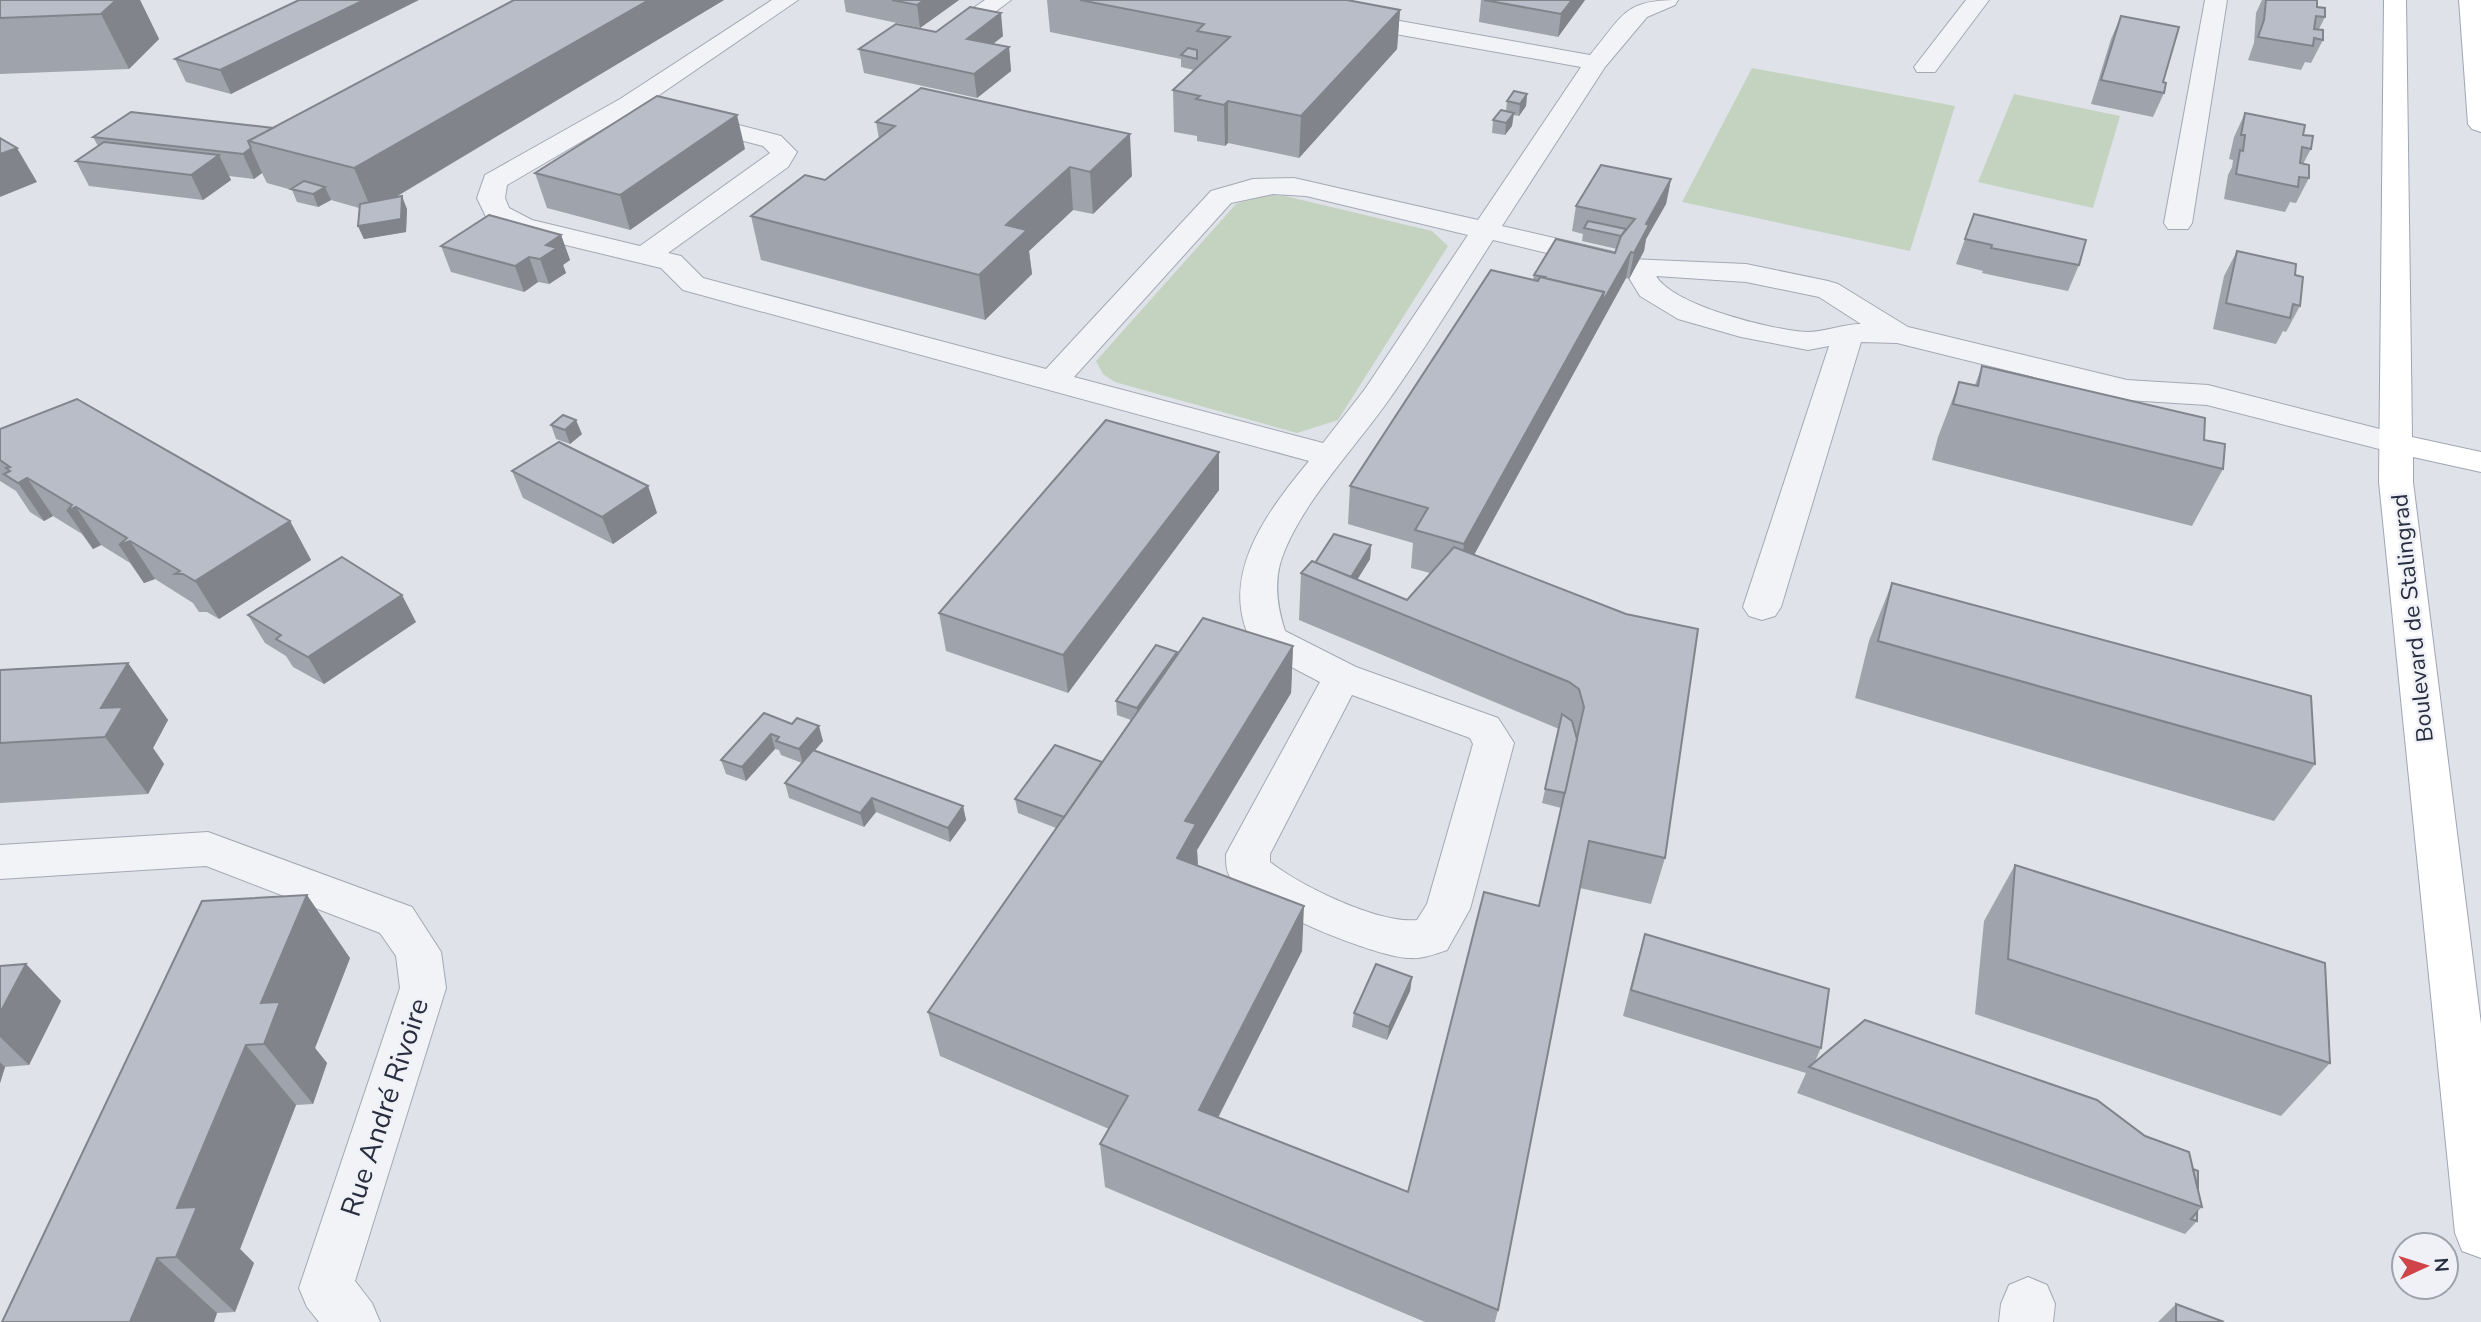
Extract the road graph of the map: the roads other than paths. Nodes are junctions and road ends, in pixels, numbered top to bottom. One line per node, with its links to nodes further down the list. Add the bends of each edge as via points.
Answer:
1 (787, 0): 12 (street)
2 (1000, 0): 9 (street)
3 (1244, 0): 10 (street)
4 (1667, 0): 10 (street, via 1639,12)
5 (1978, 0): 11 (street)
6 (2216, 0): 14 (street)
7 (2395, 0): 21 (main road, Boulevard de Stalingrad)
8 (2470, 0): 13 (main road)
9 (947, 36)
10 (1596, 63): 15 (street)
11 (1926, 67)
12 (629, 104): 16 (street, via 772,141 783,152 779,161); 16 (street, via 494,181 491,198 497,213 522,226)
13 (2481, 124)
14 (2178, 223)
15 (1482, 231): 17 (street); 20 (street, via 1306,188 1278,183 1247,186 1221,197); 22 (street, via 1377,394)
16 (645, 256): 20 (street, via 671,262 693,284)
17 (1616, 261)
18 (1849, 333): 19 (street); 19 (street, via 1808,341 1689,313 1650,290 1636,266 1746,273 1828,290); 24 (street)
19 (1897, 334): 21 (street, via 2127,390 2208,395)
20 (1051, 383): 22 (street)
21 (2395, 443): 23 (main road); 27 (main road, Boulevard de Stalingrad)
22 (1331, 456): 25 (street, via 1289,509 1263,563 1258,604 1268,639)
23 (2481, 462)
24 (1762, 607)
25 (1342, 677): 25 (street, via 1248,854 1248,869 1263,883 1323,911 1406,940 1431,937 1448,909 1494,743 1484,728)
26 (0, 862): 28 (street, Rue André Rivoire, via 208,849 396,920 418,952 423,988)
27 (2481, 1233)
28 (331, 1311)

